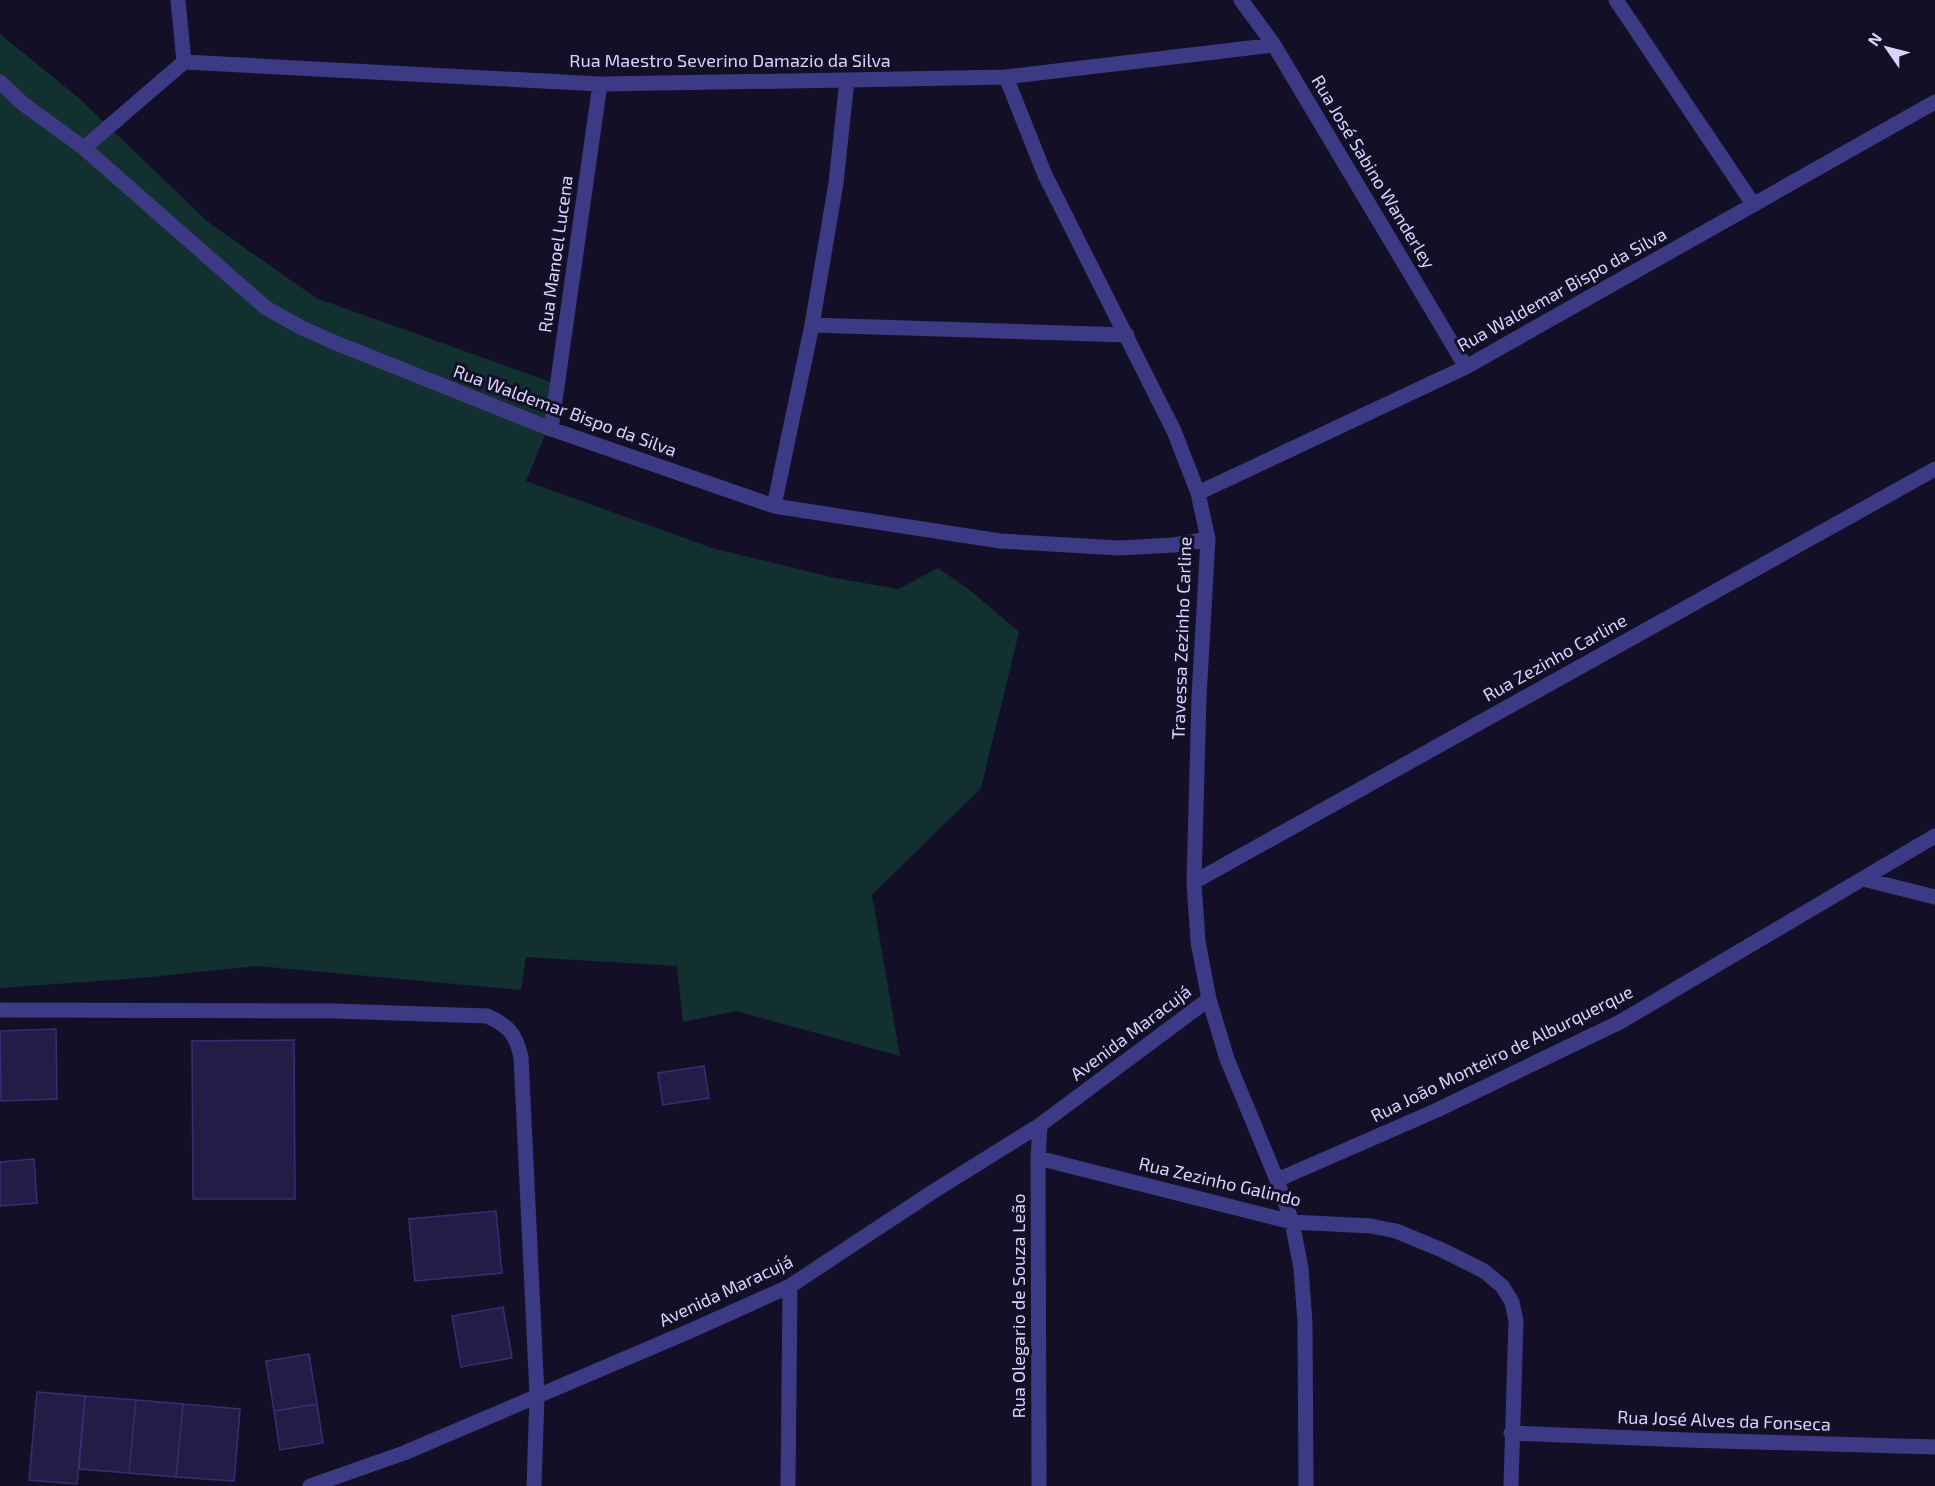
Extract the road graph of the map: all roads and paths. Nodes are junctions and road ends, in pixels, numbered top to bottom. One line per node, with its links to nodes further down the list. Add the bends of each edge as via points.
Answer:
1 (178, 0): 5 (street)
2 (1241, 0): 4 (street, Rua José Sabino Wanderley)
3 (1616, 0): 12 (street)
4 (1274, 45): 6 (street, Rua Maestro Severino Damazio da Silva); 15 (street, Rua José Sabino Wanderley)
5 (184, 62): 9 (street, Rua Maestro Severino Damazio da Silva); 11 (street)
6 (1006, 77): 7 (street, Rua Maestro Severino Damazio da Silva); 14 (street, Travessa Zezinho Carline, via 1045,175)
7 (847, 80): 9 (street, Rua Maestro Severino Damazio da Silva); 13 (street, via 836,183)
8 (0, 82): 11 (street, Rua Waldemar Bispo da Silva)
9 (600, 84): 16 (street, Rua Manoel Lucena)
10 (1935, 102): 12 (street, Rua Waldemar Bispo da Silva)
11 (84, 148): 16 (street, Rua Waldemar Bispo da Silva, via 266,308 336,343)
12 (1753, 204): 15 (street, Rua Waldemar Bispo da Silva)
13 (812, 325): 14 (street); 19 (street)
14 (1126, 335): 18 (street, Travessa Zezinho Carline, via 1174,431)
15 (1466, 367): 18 (street, Rua Waldemar Bispo da Silva)
16 (551, 429): 19 (street, Rua Waldemar Bispo da Silva)
17 (1935, 469): 23 (street, Rua Zezinho Carline)
18 (1198, 493): 20 (street, Travessa Zezinho Carline)
19 (774, 506): 20 (street, Rua Waldemar Bispo da Silva, via 1000,541 1119,548)
20 (1208, 539): 23 (street, Travessa Zezinho Carline)
21 (1935, 836): 22 (street, Rua João Monteiro de Alburquerque)
22 (1863, 879): 24 (street); 29 (street, Rua João Monteiro de Alburquerque, via 1620,1022 1435,1111)
23 (1194, 882): 25 (street, Travessa Zezinho Carline, via 1198,942)
24 (1935, 897)
25 (1209, 999): 27 (street, Avenida Maracujá); 29 (street, Travessa Zezinho Carline, via 1227,1059)
26 (0, 1010): 32 (street, via 335,1011 487,1016 499,1021 518,1041 521,1057)
27 (1040, 1125): 28 (street, Rua Olegario de Souza Leão); 31 (street, Avenida Maracujá)
28 (1038, 1158): 30 (street, Rua Zezinho Galindo); 38 (street, Rua Olegario de Souza Leão)
29 (1277, 1180): 30 (street, Travessa Zezinho Carline)
30 (1292, 1222): 33 (street, Rua Zezinho Galindo, via 1396,1231 1484,1271 1502,1286 1512,1302 1516,1321); 39 (street, Travessa Zezinho Carline, via 1301,1268 1305,1323)
31 (790, 1286): 32 (street, Avenida Maracujá); 37 (street)
32 (537, 1395): 35 (street, Avenida Maracujá, via 404,1453); 36 (street)
33 (1511, 1432): 34 (street, Rua José Alves da Fonseca); 40 (street, Rua Zezinho Galindo)
34 (1935, 1447)
35 (310, 1486)
36 (534, 1486)
37 (788, 1486)
38 (1039, 1486)
39 (1306, 1486)
40 (1510, 1486)

